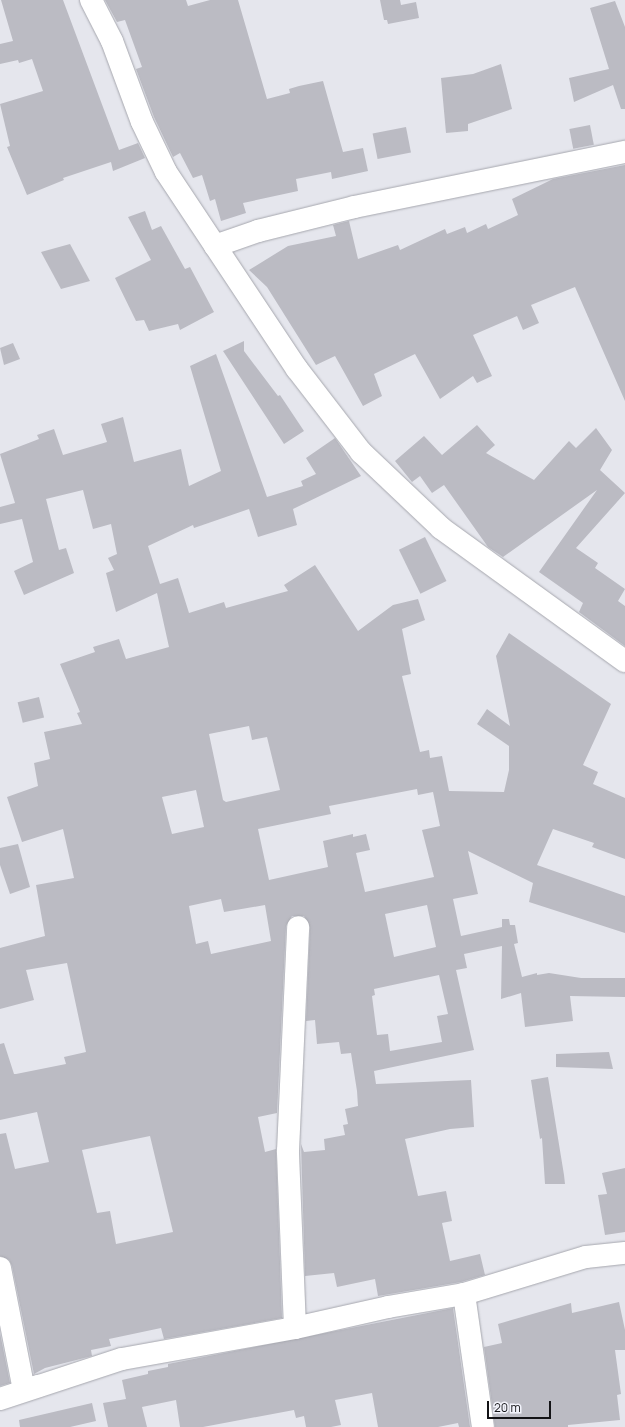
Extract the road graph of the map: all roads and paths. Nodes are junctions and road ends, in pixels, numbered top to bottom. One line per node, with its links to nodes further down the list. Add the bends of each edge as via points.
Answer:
1 (91, 0): 3 (street, via 112,41 142,122 166,172)
2 (625, 152): 3 (street, via 354,207 258,231)
3 (215, 246): 4 (street, via 297,370 361,452 441,528)
4 (625, 661)
5 (298, 927): 9 (street, via 288,1151)
6 (625, 1253): 8 (street, via 586,1257)
7 (0, 1268): 10 (street, via 24,1390)
8 (464, 1294): 9 (street, via 388,1307); 12 (street)
9 (295, 1328): 10 (street, via 122,1359)
10 (44, 1384): 11 (street)
11 (0, 1399)
12 (483, 1427)

